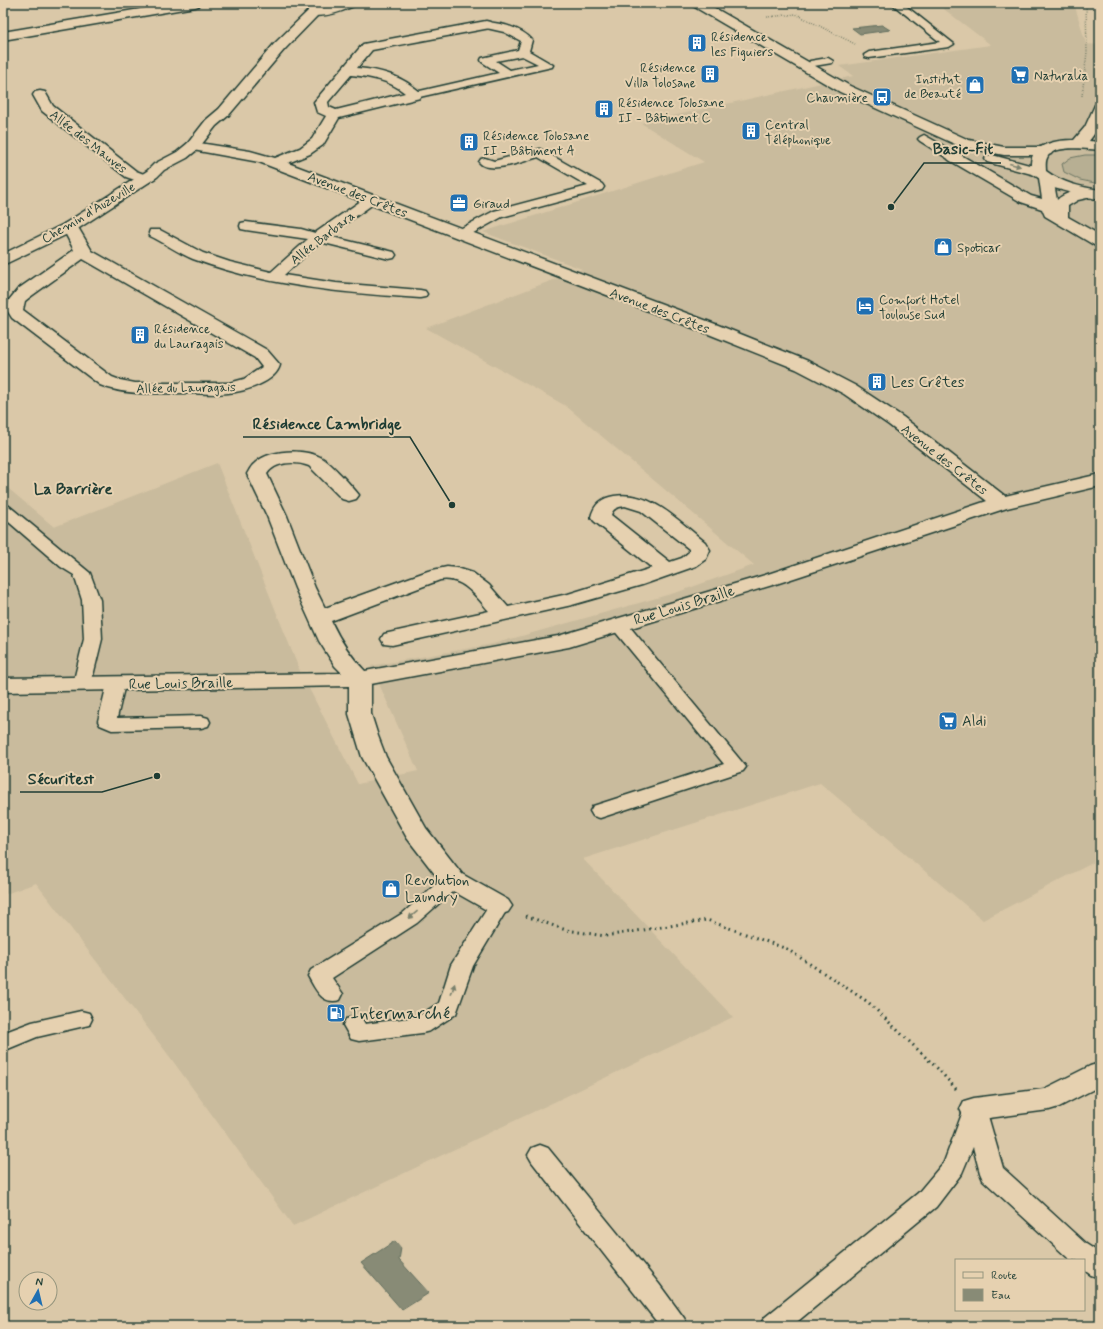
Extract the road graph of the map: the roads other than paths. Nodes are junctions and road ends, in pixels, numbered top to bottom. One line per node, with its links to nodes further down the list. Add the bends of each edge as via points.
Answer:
1 (195, 3): 7 (street)
2 (350, 3): 5 (street, Chemin d'Auzeville, via 334,10)
3 (697, 3): 14 (street)
4 (896, 3): 9 (lane, via 949,44)
5 (313, 8): 22 (street, Chemin d'Auzeville, via 224,112 211,123 201,137)
6 (486, 25): 8 (lane, via 510,30 527,40); 12 (street, via 368,47)
7 (3, 36)
8 (523, 52): 13 (lane, via 486,60); 13 (lane, via 548,65)
9 (872, 55)
10 (828, 61): 11 (lane)
11 (814, 63)
12 (348, 71): 16 (street, via 383,75); 18 (street, via 321,102 322,109)
13 (509, 74): 16 (lane)
14 (845, 89): 19 (street); 23 (street, via 964,143 1004,151)
15 (40, 95): 28 (street, Allée des Mauves, via 47,108 131,174)
16 (416, 95): 18 (street)
17 (1100, 108): 20 (street, via 1092,128)
18 (334, 115): 26 (street, via 318,142)
19 (924, 139): 24 (lane); 27 (street, one-way to 27, via 950,150)
20 (1078, 145): 21 (street); 23 (street)
21 (1100, 146)
22 (200, 148): 26 (street, Avenue des Crêtes, via 250,155); 28 (street, Chemin d'Auzeville, via 194,158)
23 (1046, 150): 27 (street, via 1041,156)
24 (954, 157): 31 (street, via 1026,199)
25 (485, 162): 36 (lane, via 493,165 540,153 598,187 498,214)
26 (275, 163): 30 (street, Avenue des Crêtes)
27 (1042, 175): 29 (street, via 1067,187); 31 (street, via 1049,194)
28 (148, 176): 34 (street, Chemin d'Auzeville)
29 (1095, 194): 32 (street, via 1074,196 1063,202 1060,207)
30 (372, 199): 36 (street, Avenue des Crêtes); 37 (lane, Allée Barbara)
31 (1049, 206): 32 (street, via 1050,213)
32 (1061, 219): 38 (street)
33 (246, 226): 37 (lane)
34 (70, 227): 39 (street, Allée du Lauragais); 41 (street, Chemin d'Auzeville)
35 (155, 233): 42 (lane, via 196,255 237,269)
36 (461, 234): 46 (street, Avenue des Crêtes, via 802,365 850,390 896,421)
37 (319, 236): 40 (lane); 42 (lane, Allée Barbara)
38 (1100, 242)
39 (83, 251): 39 (street, Allée du Lauragais, via 261,354 271,365 270,369 250,383 229,388 135,388 116,386 106,381 15,310 17,300 24,293)
40 (389, 255)
41 (3, 260)
42 (274, 277): 43 (lane, via 350,289)
43 (420, 294)
44 (1100, 480): 46 (street, Avenue des Crêtes)
45 (349, 495): 50 (street, via 311,459 281,459 261,467 257,474)
46 (1001, 503): 51 (street, Rue Louis Braille, via 772,579)
47 (3, 509): 54 (lane, via 82,573 91,600 93,640)
48 (667, 570): 49 (street, via 572,599)
49 (503, 614): 50 (street, via 468,578 449,573 435,575); 52 (street)
50 (320, 618): 53 (street, via 343,662)
51 (619, 625): 53 (street, Rue Louis Braille, via 561,642); 58 (lane, via 736,767)
52 (392, 638)
53 (360, 679): 55 (street, Rue Louis Braille); 59 (street, via 360,714 374,757 416,832)
54 (82, 684): 55 (street, Rue Louis Braille); 56 (street, Rue Louis Braille)
55 (116, 684): 57 (lane, via 108,721 112,724)
56 (3, 685)
57 (200, 722)
58 (600, 810)
59 (453, 880): 60 (street); 61 (lane, one-way to 61, via 410,918 319,976)
60 (499, 906): 63 (lane, one-way to 60, via 359,1033 422,1025 448,1008 462,965)
61 (332, 994)
62 (81, 1019): 64 (lane, via 32,1030)
63 (354, 1025)
64 (3, 1043)
65 (1100, 1074): 66 (street, via 1048,1099)
66 (974, 1109): 68 (lane, via 992,1173 1078,1251); 70 (lane, via 954,1166 927,1200)
67 (540, 1155): 69 (lane)
68 (1100, 1267)
69 (675, 1326)
70 (773, 1326)

